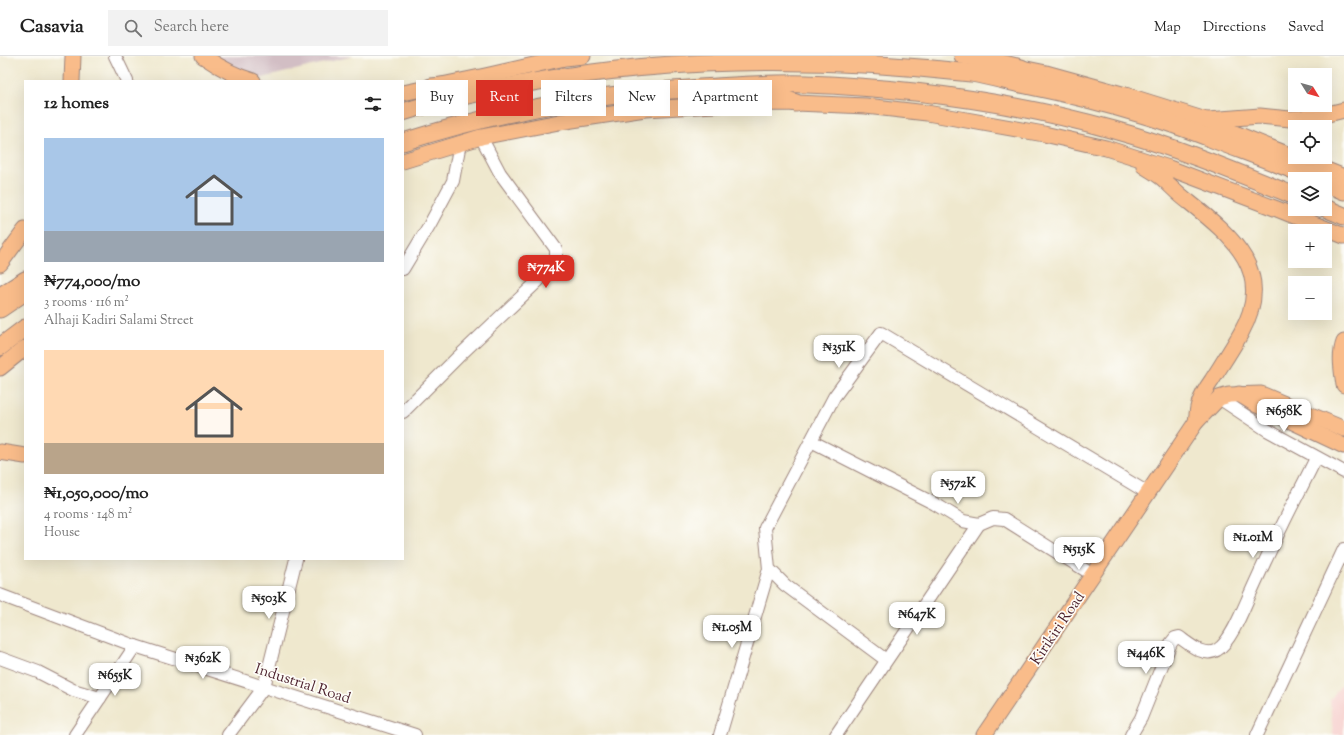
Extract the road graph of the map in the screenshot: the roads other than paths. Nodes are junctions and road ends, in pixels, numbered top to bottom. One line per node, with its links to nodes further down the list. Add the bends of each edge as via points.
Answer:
1 (72, 56): 8 (main road)
2 (115, 56): 9 (street)
3 (203, 56): 10 (main road)
4 (583, 56): 11 (main road, via 565,58)
5 (970, 62): 6 (highway); 7 (main road); 12 (highway, via 877,63 752,59 629,67); 16 (highway)
6 (1021, 68): 7 (highway); 16 (highway)
7 (1046, 73): 27 (main road)
8 (72, 80)
9 (127, 80)
10 (250, 80)
11 (497, 80)
12 (522, 80)
13 (804, 84): 14 (highway); 17 (highway); 37 (highway, via 960,97 1036,111 1150,141)
14 (772, 85)
15 (678, 90): 29 (highway, via 645,92 522,111 449,127)
16 (1051, 90): 33 (highway, via 1146,115)
17 (772, 92)
18 (404, 93): 19 (main road)
19 (416, 93)
20 (772, 94): 22 (highway)
21 (772, 103): 22 (main road)
22 (796, 103): 31 (main road, via 866,106 927,113 1044,134)
23 (416, 104): 26 (highway)
24 (678, 107): 28 (main road, via 645,109 559,122)
25 (1344, 110): 27 (main road, via 1290,119 1260,116)
26 (404, 111)
27 (1206, 120): 34 (main road)
28 (481, 137): 30 (main road); 56 (street, via 500,173 556,249 556,257 537,282)
29 (404, 142)
30 (460, 143): 32 (main road); 43 (street, via 453,181)
31 (1128, 154): 41 (main road); 57 (main road, via 1162,178 1223,231 1237,246 1252,272 1253,299 1249,315 1199,404)
32 (404, 161)
33 (1298, 172)
34 (1344, 177)
35 (1332, 186): 36 (highway)
36 (1344, 190)
37 (1288, 193)
38 (1332, 211): 39 (highway)
39 (1344, 216)
40 (24, 231): 42 (main road)
41 (1344, 236)
42 (0, 264)
43 (404, 267)
44 (24, 281): 46 (main road)
45 (24, 293): 47 (highway)
46 (0, 295)
47 (0, 309)
48 (24, 329): 50 (highway)
49 (1344, 342): 53 (main road, via 1341,368)
50 (0, 347)
51 (24, 349): 52 (main road)
52 (0, 368)
53 (1344, 385)
54 (1238, 394): 55 (main road); 58 (main road, via 1261,394); 60 (main road)
55 (1219, 398): 57 (main road); 63 (street)
56 (404, 411)
57 (1196, 422): 65 (main road, Kirikiri Road)
58 (1344, 429)
59 (811, 441): 65 (street, via 834,397 881,333); 66 (street, via 935,504 963,521); 69 (street, via 765,528)
60 (1344, 446)
61 (0, 452): 62 (main road)
62 (24, 456)
63 (1316, 458): 64 (street); 84 (street, via 1226,641 1217,650 1209,652 1191,646 1179,636 1175,638 1141,718)
64 (1344, 472)
65 (1148, 493): 70 (main road, Kirikiri Road)
66 (978, 524): 70 (street, via 993,518 1004,519); 74 (street)
67 (1344, 549): 85 (street)
68 (296, 560): 75 (street)
69 (769, 569): 74 (street, via 791,589); 81 (street)
70 (1093, 575): 83 (main road, Kirikiri Road)
71 (0, 596): 72 (street, Industrial Road)
72 (135, 646): 75 (street, Industrial Road); 76 (street)
73 (0, 658): 76 (street, via 38,672 73,690)
74 (886, 660): 82 (street)
75 (264, 688): 77 (street, Industrial Road); 79 (street)
76 (100, 698): 78 (street)
77 (385, 731): 80 (street, Industrial Road)
78 (75, 735)
79 (228, 735)
80 (415, 735)
81 (720, 735)
82 (836, 735)
83 (984, 735)
84 (1131, 735)
85 (1257, 735)

